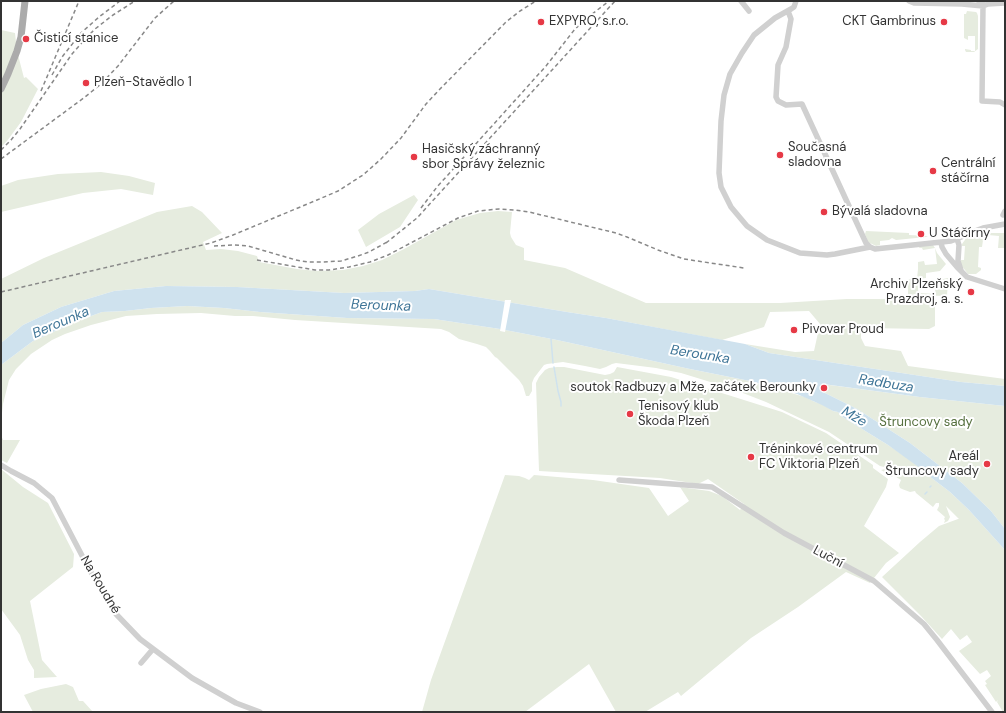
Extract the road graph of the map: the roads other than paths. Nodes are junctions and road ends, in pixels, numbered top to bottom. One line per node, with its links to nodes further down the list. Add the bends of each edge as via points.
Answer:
1 (25, 1): 10 (main road, via 21,37)
2 (740, 1): 8 (street)
3 (796, 1): 9 (street, via 794,7)
4 (909, 1): 5 (street)
5 (962, 3): 7 (street)
6 (1005, 3): 7 (street)
7 (981, 4): 11 (street, via 982,101 1000,102)
8 (749, 11)
9 (788, 11): 15 (street, via 791,19 786,47 778,64 776,97 786,105 802,104); 15 (street, via 774,18 754,35 730,74 721,121 721,187 731,207 746,226 768,240 800,253 827,255)
10 (1, 89)
11 (1005, 106)
12 (1004, 218): 13 (street)
13 (957, 239): 14 (street); 16 (street, via 958,261)
14 (941, 242): 15 (street, via 875,249); 16 (street, via 946,254)
15 (870, 247)
16 (962, 272): 17 (street, via 968,277)
17 (1005, 289)
18 (1, 465): 20 (street, Na Roudné, via 34,483 52,498 116,614)
19 (619, 480): 22 (street, Luční, via 712,487 784,533 874,581 924,624)
20 (153, 649): 21 (street); 23 (street, Na Roudné, via 192,678 236,703)
21 (141, 663)
22 (989, 711)
23 (260, 712)

